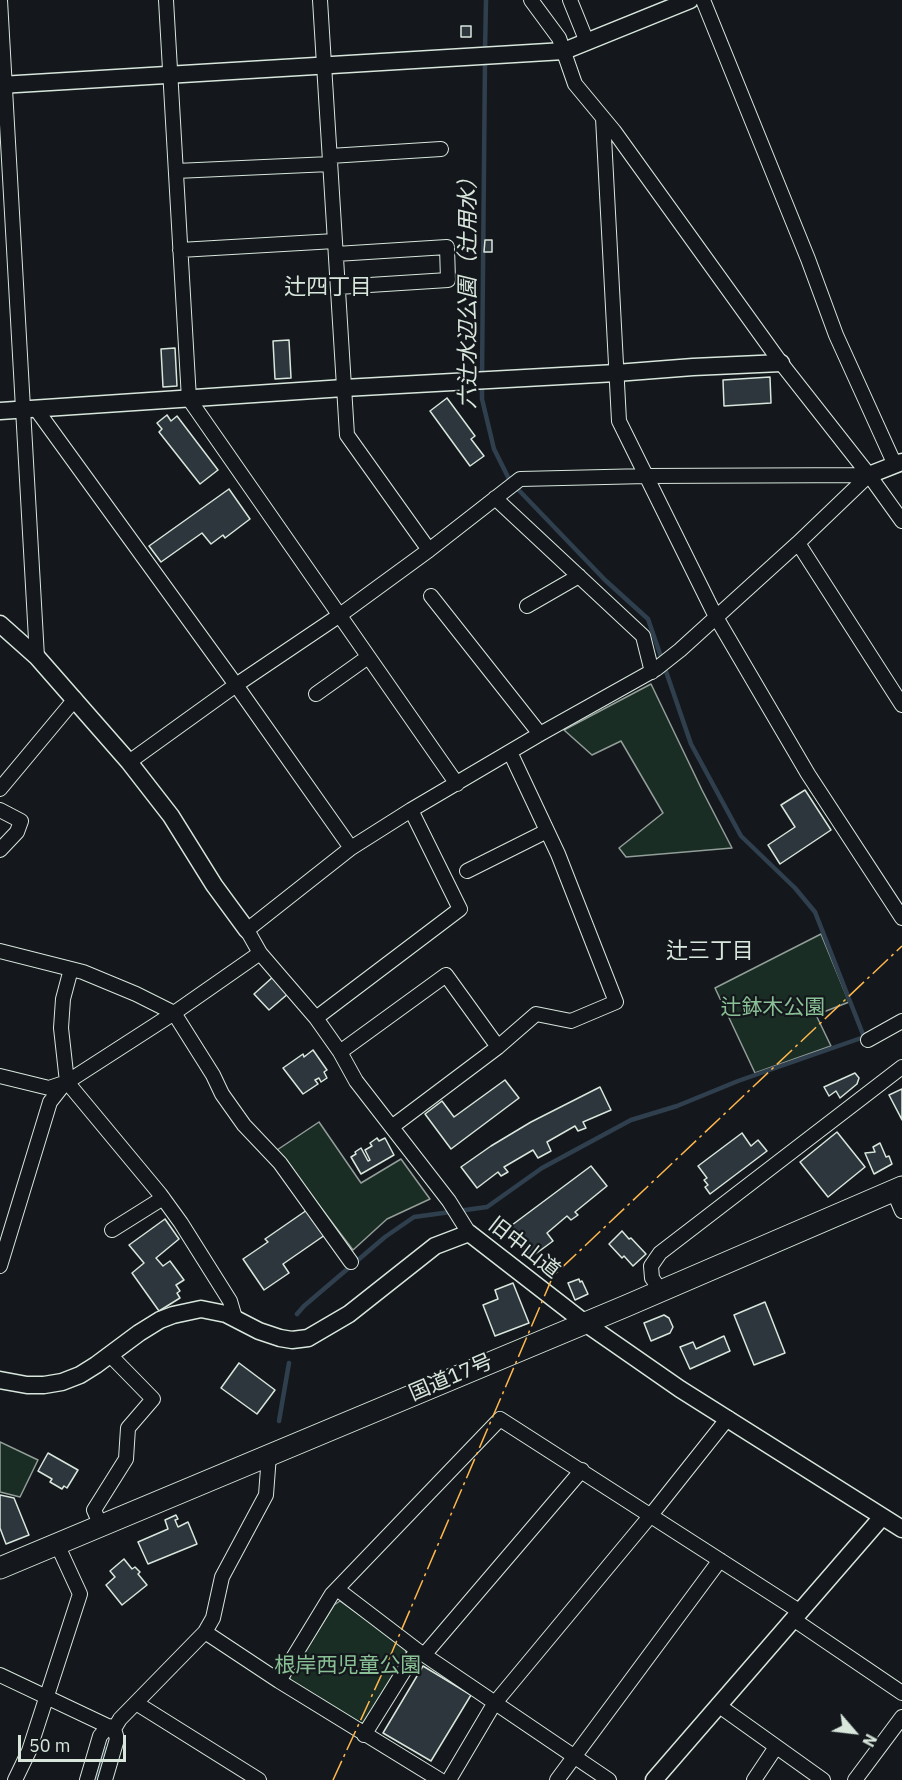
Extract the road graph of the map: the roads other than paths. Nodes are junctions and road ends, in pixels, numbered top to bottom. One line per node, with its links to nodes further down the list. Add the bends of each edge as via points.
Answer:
1 (0, 0): 12 (street)
2 (166, 0): 11 (street)
3 (320, 0): 10 (street)
4 (531, 0): 9 (street)
5 (570, 0): 8 (street)
6 (690, 0): 8 (street)
7 (703, 0): 26 (street, via 837,335)
8 (587, 42): 9 (street)
9 (564, 51): 10 (street); 13 (street, via 575,84)
10 (324, 66): 11 (street); 15 (street)
11 (170, 75): 12 (street); 16 (street)
12 (2, 85): 24 (street)
13 (603, 118): 20 (street); 21 (street)
14 (441, 149): 15 (street)
15 (330, 160): 16 (street); 17 (street)
16 (176, 171): 18 (street)
17 (335, 248): 18 (street); 19 (street); 19 (street, via 447,247 448,280)
18 (180, 250): 23 (street)
19 (338, 287): 22 (street)
20 (781, 363): 21 (street); 27 (street)
21 (616, 373): 22 (street); 28 (street, via 619,421)
22 (344, 388): 23 (street); 32 (street, via 347,435)
23 (189, 399): 24 (street); 36 (street)
24 (29, 410): 25 (street); 39 (street); 42 (street)
25 (0, 411)
26 (898, 464): 27 (street)
27 (869, 475): 28 (street); 30 (street); 31 (street)
28 (647, 476): 29 (street, via 520,479); 37 (street)
29 (495, 498): 32 (street); 33 (street)
30 (902, 521)
31 (798, 543): 37 (street); 45 (street)
32 (429, 549): 36 (street)
33 (579, 576): 35 (street); 41 (street, via 643,636)
34 (431, 596): 46 (street)
35 (527, 606)
36 (340, 615): 40 (street); 42 (street)
37 (716, 617): 41 (street); 57 (street, via 808,774)
38 (0, 624): 39 (street)
39 (37, 657): 44 (street)
40 (368, 657): 43 (street); 49 (street)
41 (652, 672): 46 (street)
42 (237, 685): 48 (street); 54 (street)
43 (316, 694)
44 (75, 699): 48 (street); 50 (street)
45 (902, 705)
46 (540, 734): 47 (street)
47 (510, 752): 49 (street); 53 (street)
48 (129, 762): 58 (street, via 171,816)
49 (457, 784): 52 (street)
50 (0, 789)
51 (0, 810): 55 (street, via 21,821 17,832)
52 (411, 810): 54 (street); 63 (street, via 460,909)
53 (548, 831): 56 (street); 66 (street, via 616,1002 571,1021 536,1014)
54 (351, 848): 58 (street)
55 (0, 850)
56 (467, 871)
57 (902, 918)
58 (247, 930): 60 (street)
59 (0, 951): 61 (street)
60 (260, 953): 62 (street); 63 (street)
61 (71, 969): 62 (street); 70 (street, via 61,1028)
62 (174, 1012): 70 (street); 77 (street, via 222,1094 244,1125 280,1163)
63 (316, 1018): 67 (street)
64 (902, 1021): 65 (street)
65 (868, 1040)
66 (498, 1047): 67 (street, via 446,975); 71 (street)
67 (340, 1052): 71 (street, via 356,1081)
68 (902, 1067): 79 (street, via 660,1253 651,1266 652,1278)
69 (0, 1076): 70 (street, via 49,1088)
70 (67, 1082): 73 (street); 78 (street, via 50,1102)
71 (393, 1126): 76 (street)
72 (898, 1189): 74 (street); 79 (highway, 国道17号)
73 (163, 1198): 75 (street); 80 (street, via 230,1301)
74 (902, 1211)
75 (112, 1230)
76 (469, 1233): 80 (street, 旧中山道, via 435,1246 349,1314 308,1338 280,1338); 81 (street, 旧中山道)
77 (351, 1262)
78 (0, 1266)
79 (661, 1291): 81 (highway, 国道17号)
80 (235, 1318): 82 (street, 旧中山道, via 201,1309 173,1315 139,1333)
81 (585, 1323): 84 (street, 旧中山道); 85 (highway, 国道17号)
82 (110, 1355): 83 (street, 旧中山道, via 80,1376 62,1382 27,1385); 89 (street, via 153,1399 128,1428 126,1459 94,1510)
83 (0, 1380)
84 (728, 1418): 87 (street); 88 (street, 旧中山道)
85 (269, 1455): 89 (highway, 国道17号); 96 (street, via 266,1495 222,1578 213,1618)
86 (582, 1470): 87 (street); 94 (street, via 500,1419); 97 (street)
87 (651, 1515): 92 (street); 103 (street)
88 (882, 1516): 90 (street, 旧中山道); 95 (street)
89 (101, 1526): 91 (highway, 国道17号)
90 (902, 1529)
91 (57, 1544): 93 (highway, 国道17号); 101 (street, via 80,1594)
92 (720, 1560): 95 (street); 109 (street)
93 (0, 1568)
94 (337, 1589): 97 (street); 99 (street)
95 (796, 1615): 100 (street); 104 (street)
96 (205, 1632): 99 (street); 102 (street)
97 (421, 1652): 103 (street); 107 (street)
98 (0, 1675): 101 (street)
99 (279, 1682): 107 (street)
100 (902, 1693)
101 (46, 1698): 106 (street); 110 (street)
102 (136, 1703): 106 (street); 113 (street)
103 (494, 1704): 109 (street); 115 (street)
104 (718, 1705): 108 (street); 118 (street)
105 (902, 1717): 121 (street)
106 (111, 1727): 111 (street, via 100,1736); 112 (street, via 117,1739)
107 (364, 1735): 114 (street)
108 (776, 1747): 119 (street); 120 (street)
109 (574, 1756): 116 (street); 117 (street)
110 (15, 1780)
111 (87, 1780)
112 (105, 1780)
113 (259, 1780)
114 (440, 1780)
115 (449, 1780)
116 (557, 1780)
117 (609, 1780)
118 (654, 1780)
119 (754, 1780)
120 (823, 1780)
121 (855, 1780)

